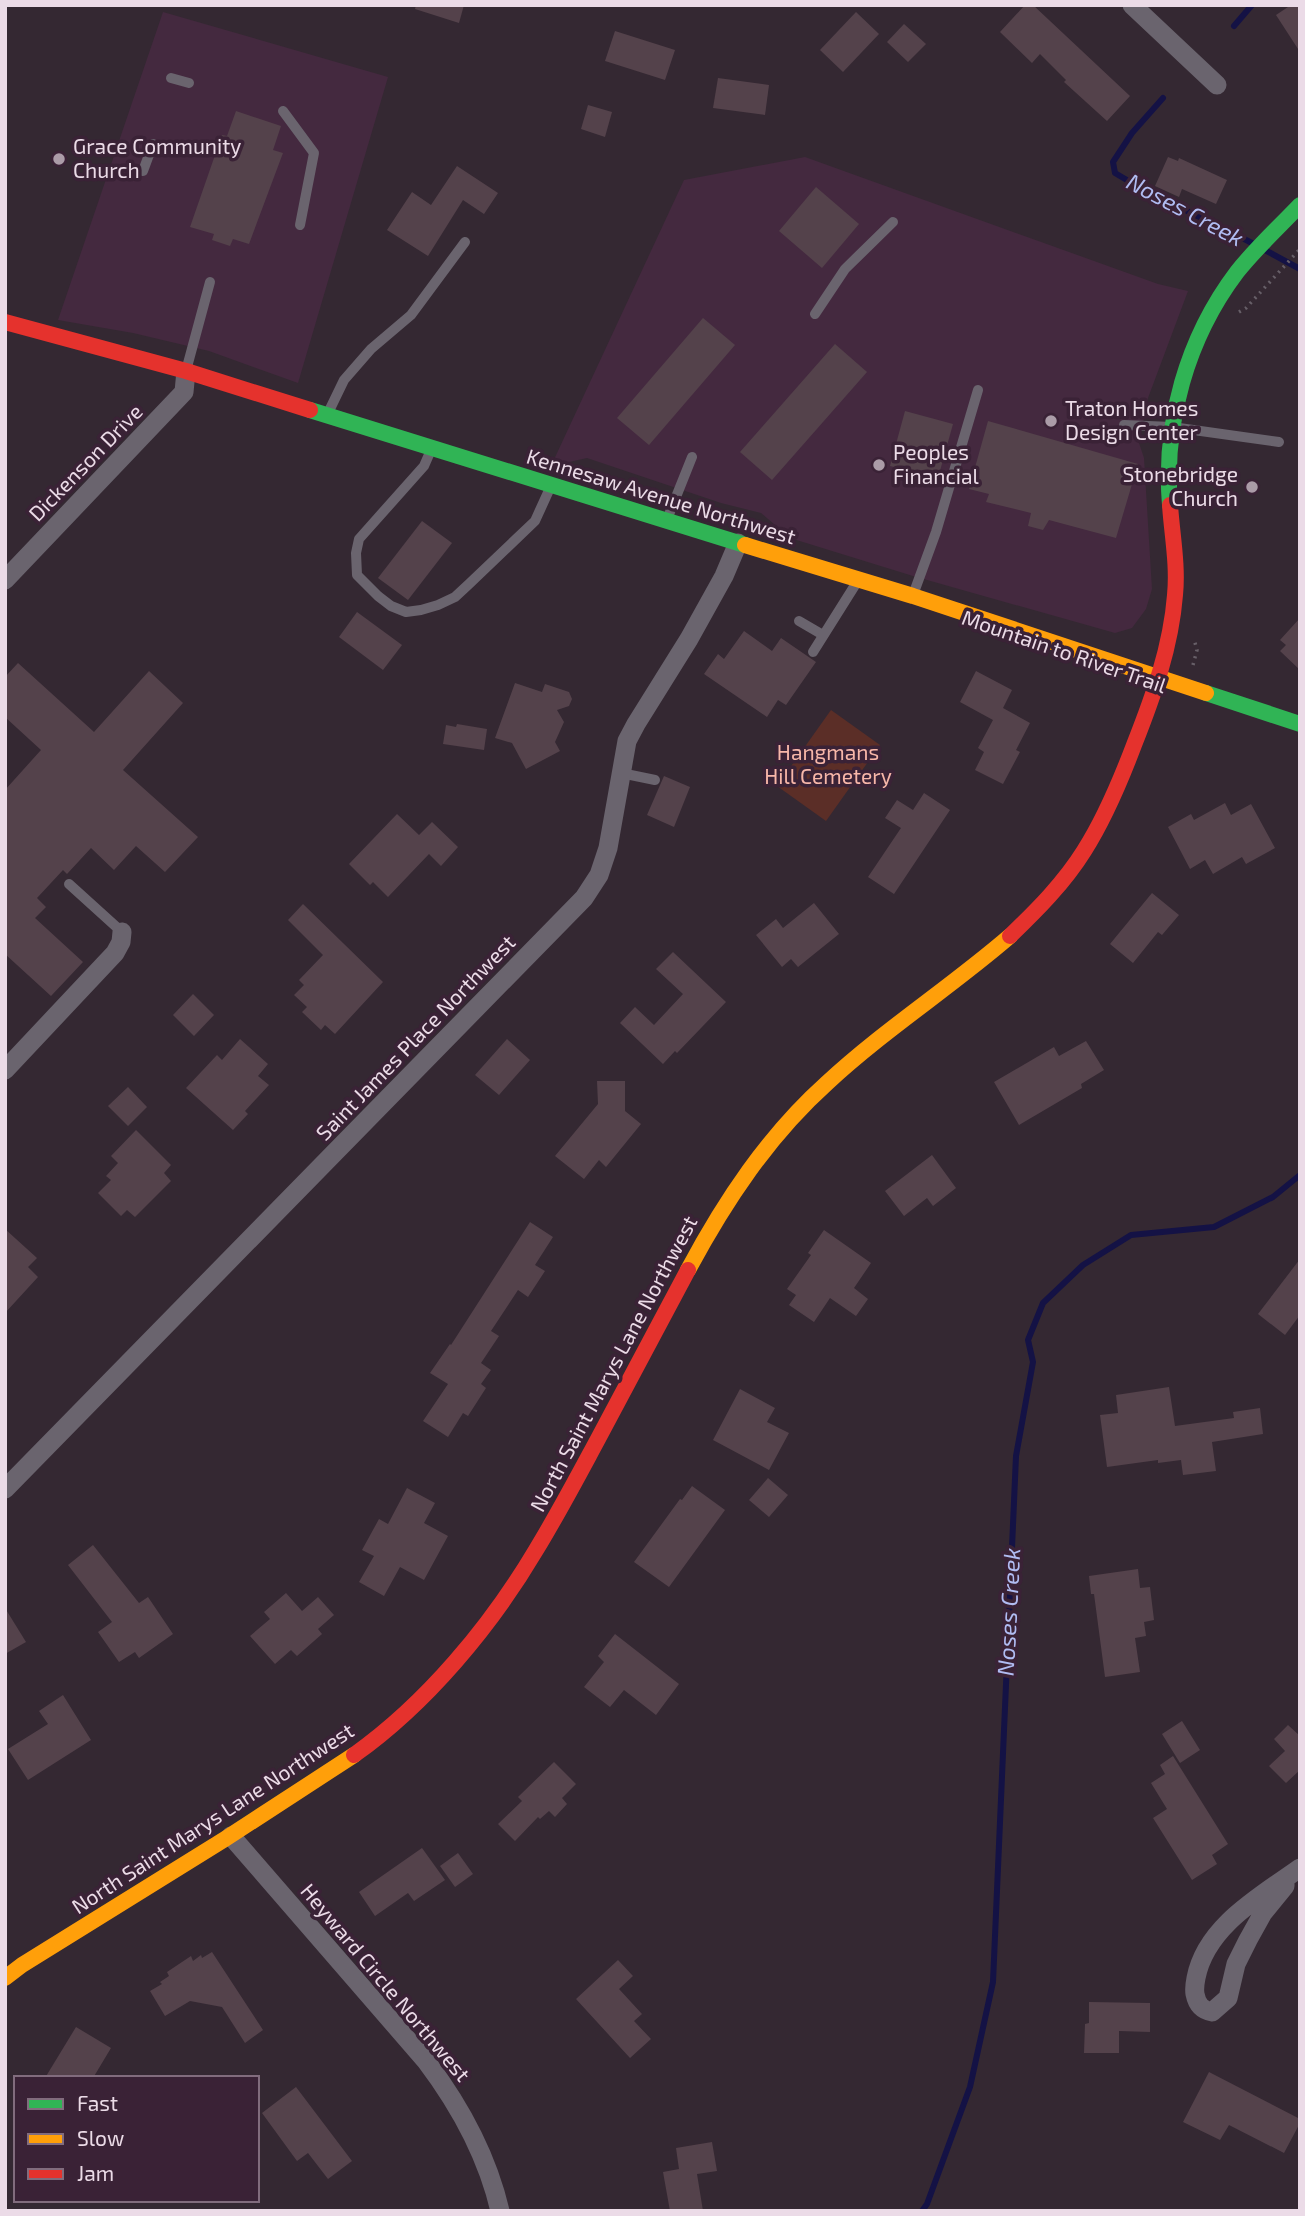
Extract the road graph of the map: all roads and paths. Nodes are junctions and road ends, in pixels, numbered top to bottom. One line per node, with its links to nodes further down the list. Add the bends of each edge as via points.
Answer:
1 (1132, 5): 4 (street)
2 (171, 78): 3 (lane)
3 (189, 83)
4 (1217, 85)
5 (283, 111): 10 (lane, via 314,153)
6 (153, 144): 7 (lane)
7 (143, 170)
8 (1300, 205): 21 (street, North Saint Marys Lane Northwest, via 1226,288 1186,369)
9 (893, 222): 15 (lane, via 845,269)
10 (300, 225)
11 (465, 242): 19 (lane, via 411,315 344,380)
12 (1300, 249): 14 (path)
13 (210, 282): 17 (lane)
14 (1237, 313)
15 (815, 314)
16 (5, 322): 17 (street, Kennesaw Avenue Northwest)
17 (186, 371): 19 (street, Kennesaw Avenue Northwest); 28 (street, Dickenson Drive, via 184,392)
18 (978, 390): 30 (lane)
19 (327, 415): 23 (street, Kennesaw Avenue Northwest)
20 (1124, 425): 21 (lane)
21 (1172, 427): 22 (lane); 35 (street, North Saint Marys Lane Northwest, via 1168,457 1176,593)
22 (1279, 442)
23 (432, 448): 25 (street, Kennesaw Avenue Northwest); 25 (lane, via 424,466 359,539 356,553 357,575 378,596 405,612 455,597 534,521)
24 (692, 457): 26 (lane)
25 (551, 485): 26 (street, Kennesaw Avenue Northwest)
26 (666, 521): 27 (street, Kennesaw Avenue Northwest)
27 (738, 543): 29 (street, Kennesaw Avenue Northwest); 38 (street, Saint James Place Northwest, via 689,639 627,741)
28 (5, 580)
29 (858, 580): 30 (street, Kennesaw Avenue Northwest); 33 (lane)
30 (913, 596): 35 (street, Kennesaw Avenue Northwest)
31 (799, 621): 33 (lane)
32 (1193, 632): 36 (path, Mountain to River Trail, via 1197,650)
33 (824, 635): 34 (lane)
34 (813, 652)
35 (1158, 676): 36 (street, Kennesaw Avenue Northwest); 44 (street, North Saint Marys Lane Northwest, via 1112,803 1060,883 1002,944 814,1095 735,1188 536,1551 470,1643 400,1719 368,1745)
36 (1183, 685): 37 (street, Kennesaw Avenue Northwest)
37 (1300, 724)
38 (621, 773): 39 (lane); 43 (street, Saint James Place Northwest, via 608,848 584,898)
39 (655, 780)
40 (69, 884): 41 (lane)
41 (122, 932): 42 (street, via 115,953)
42 (5, 1070)
43 (5, 1489)
44 (231, 1836): 46 (street, North Saint Marys Lane Northwest); 47 (street, Heyward Circle Northwest, via 443,2083 477,2142)
45 (1292, 1874): 45 (street, via 1228,1923 1212,1941 1198,1966 1194,1990 1198,2005 1206,2011 1212,2012 1228,1998 1236,1964 1248,1940)
46 (5, 1978)
47 (500, 2211)

